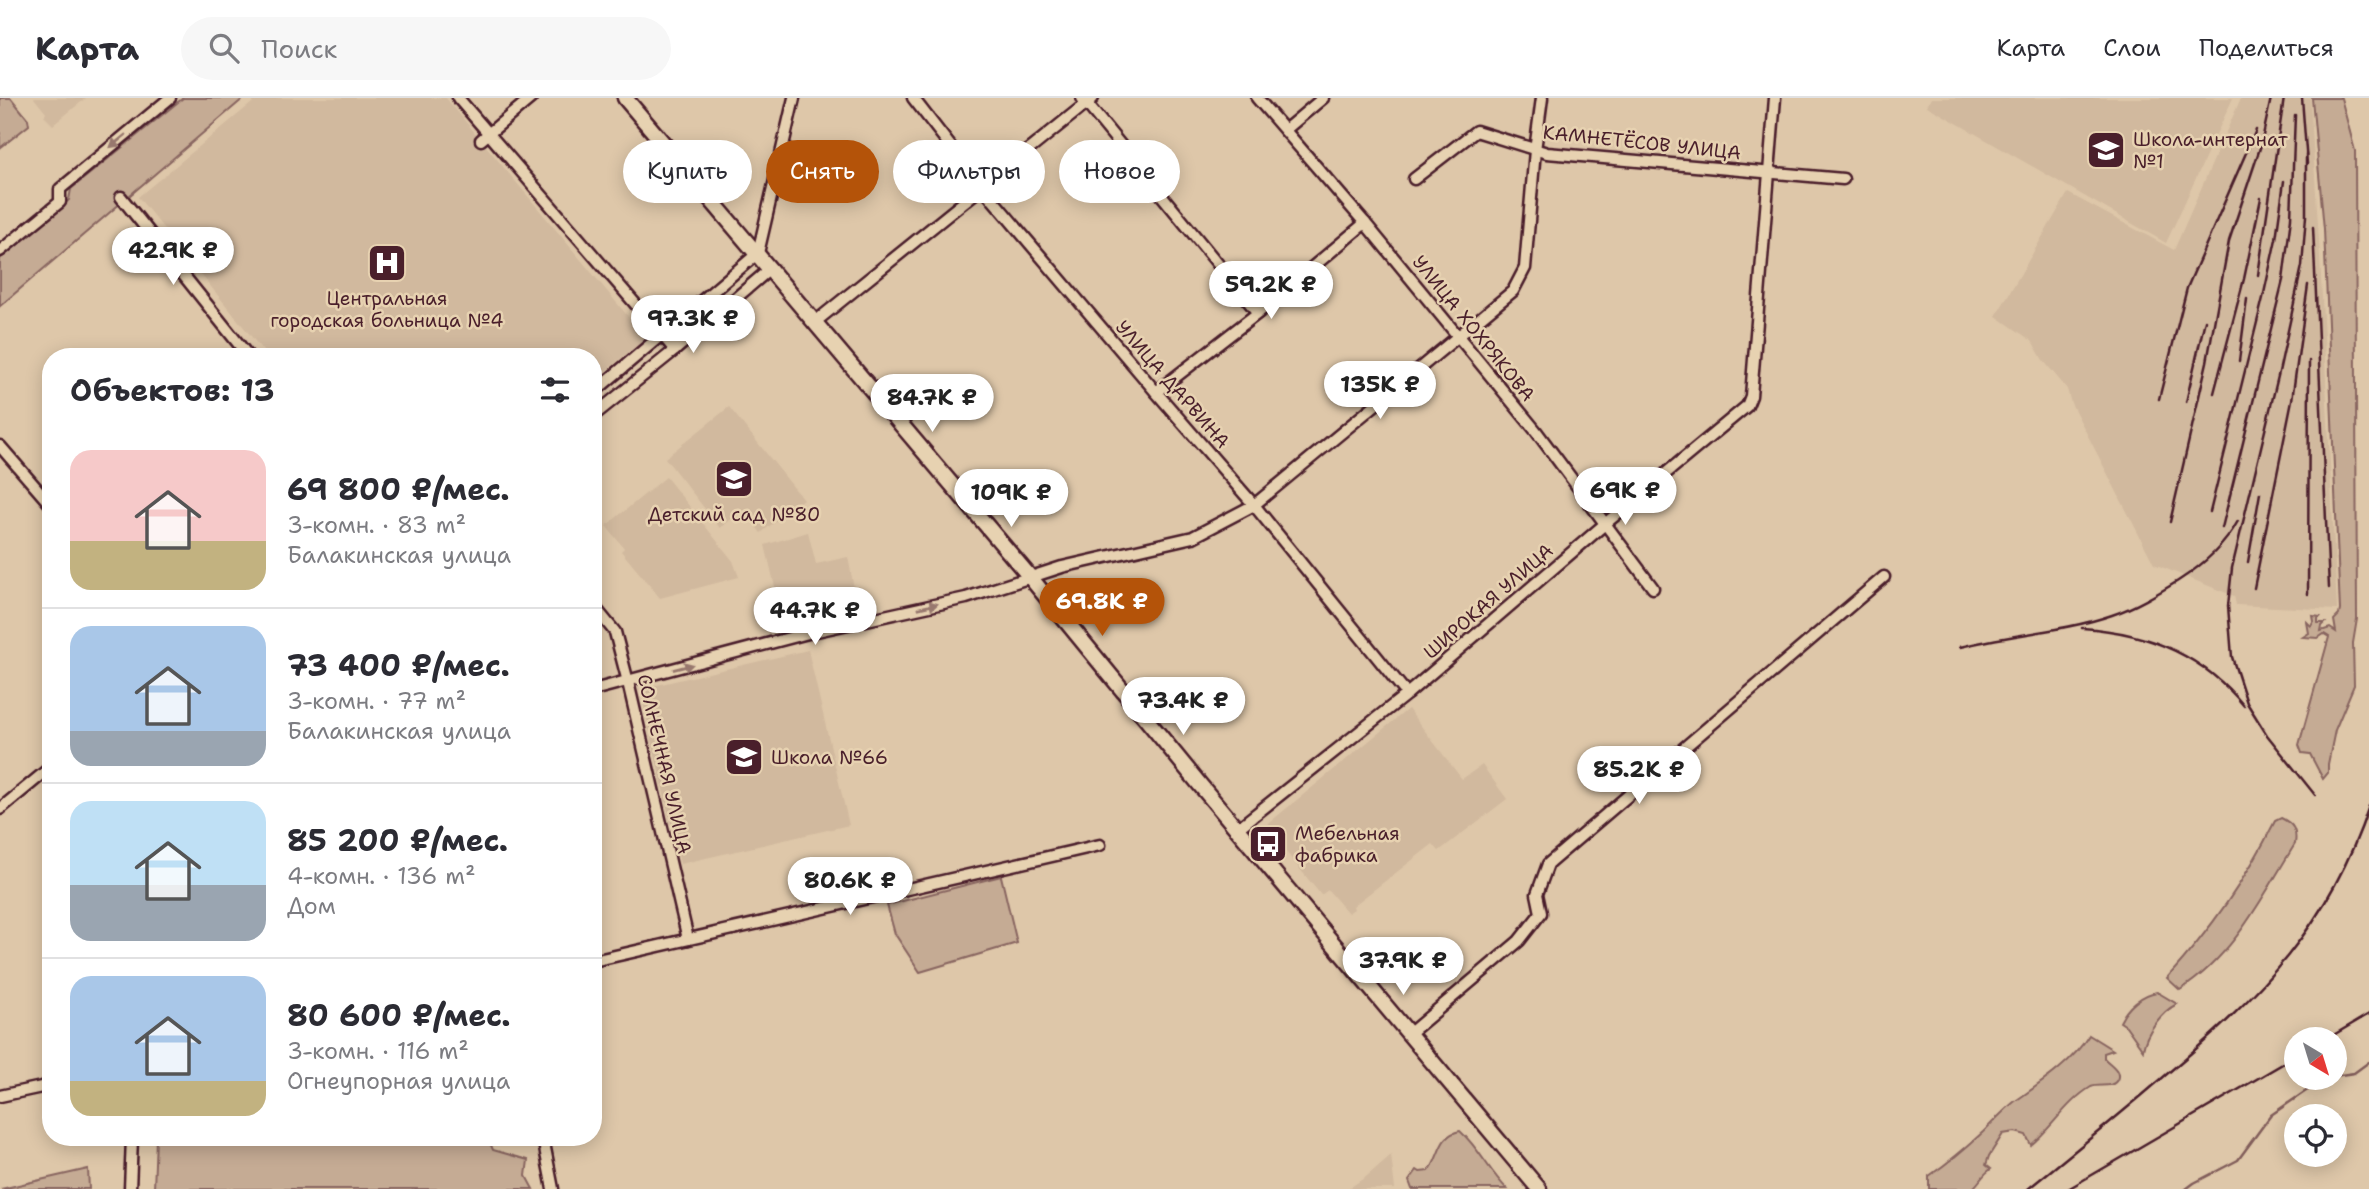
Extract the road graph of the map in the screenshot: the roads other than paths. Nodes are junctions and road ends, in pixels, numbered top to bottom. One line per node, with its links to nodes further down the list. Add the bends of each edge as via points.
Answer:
1 (170, 98): 24 (street, one-way to 24, via 60,189 60,202)
2 (458, 98): 13 (street)
3 (531, 98): 13 (street)
4 (625, 98): 25 (main road)
5 (794, 98): 25 (street)
6 (913, 98): 14 (street, УЛИЦА ДАРВИНА)
7 (1257, 98): 12 (street, УЛИЦА ХОХРЯКОВА)
8 (1323, 98): 12 (street)
9 (1542, 98): 16 (street)
10 (1775, 98): 17 (street, ШИРОКАЯ УЛИЦА)
11 (1087, 100): 15 (street); 27 (street)
12 (1285, 131): 23 (street, УЛИЦА ХОХРЯКОВА)
13 (484, 137): 29 (street)
14 (946, 140)
15 (1039, 140)
16 (1535, 150): 17 (street, КАМНЕТЁСОВ УЛИЦА); 19 (street, КАМНЕТЁСОВ УЛИЦА, via 1476,131); 30 (street, via 1525,268 1513,291)
17 (1768, 172): 18 (street, КАМНЕТЁСОВ УЛИЦА); 39 (street, ШИРОКАЯ УЛИЦА, via 1747,406)
18 (1843, 178)
19 (1414, 180)
20 (121, 197): 31 (street)
21 (962, 203): 28 (street)
22 (996, 203): 34 (street, УЛИЦА ДАРВИНА)
23 (1365, 223): 27 (street); 30 (street, УЛИЦА ХОХРЯКОВА)
24 (0, 251)
25 (758, 253): 26 (main road); 29 (street)
26 (771, 268): 28 (main road); 32 (street)
27 (1258, 313): 34 (street)
28 (815, 322): 40 (main road)
29 (662, 336): 32 (street); 33 (street)
30 (1459, 337): 38 (street); 39 (street, УЛИЦА ХОХРЯКОВА)
31 (243, 348)
32 (675, 351): 35 (street)
33 (602, 386)
34 (1156, 392): 38 (street, УЛИЦА ДАРВИНА)
35 (602, 409)
36 (0, 446): 37 (street)
37 (42, 495)
38 (1254, 505): 40 (street, via 1194,537); 46 (street, УЛИЦА ДАРВИНА)
39 (1606, 523): 42 (street, УЛИЦА ХОХРЯКОВА); 46 (street, ШИРОКАЯ УЛИЦА)
40 (1030, 577): 44 (street, one-way to 40, via 812,632 966,598); 49 (main road)
41 (1884, 577): 53 (street, via 1548,864 1537,894 1541,912 1518,942)
42 (1653, 588)
43 (602, 616): 44 (street, СОЛНЕЧНАЯ УЛИЦА, via 615,632)
44 (628, 682): 45 (street); 51 (street, СОЛНЕЧНАЯ УЛИЦА)
45 (602, 688)
46 (1407, 694): 49 (street, ШИРОКАЯ УЛИЦА)
47 (42, 774): 48 (street)
48 (0, 809)
49 (1237, 830): 53 (main road)
50 (1100, 845): 51 (street)
51 (688, 939): 52 (street)
52 (602, 959)
53 (1410, 1033): 60 (main road)
54 (42, 1087): 55 (street)
55 (0, 1096)
56 (132, 1146): 58 (street)
57 (545, 1146): 59 (street)
58 (130, 1189)
59 (554, 1189)
60 (1539, 1189)

